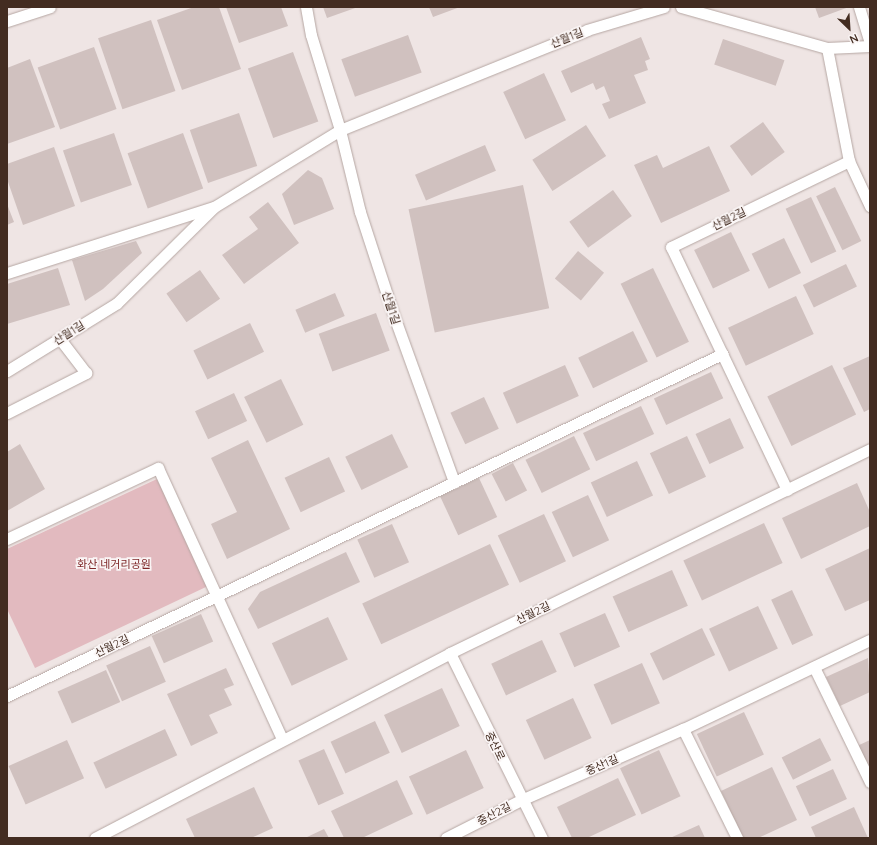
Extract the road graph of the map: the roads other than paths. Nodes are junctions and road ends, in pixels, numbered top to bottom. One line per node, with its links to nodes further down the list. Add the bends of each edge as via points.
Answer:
1 (50, 7): 6 (street)
2 (306, 7): 9 (street, 산월1길, via 311,35)
3 (664, 7): 9 (street, 산월1길, via 587,30)
4 (681, 7): 8 (street)
5 (859, 7): 7 (street)
6 (7, 21)
7 (870, 45): 8 (street)
8 (826, 48): 10 (street)
9 (340, 130): 12 (street, 산월1길); 19 (street, 산월1길, via 360,212)
10 (849, 161): 11 (street); 15 (street, 산월2길, via 671,247)
11 (870, 206)
12 (214, 207): 13 (street, 산월1길); 14 (street, 산월1길, via 117,303)
13 (7, 273)
14 (60, 339): 16 (street, 산월1길); 17 (street, via 86,373)
15 (722, 354): 19 (street, 산월2길); 20 (street, 산월2길)
16 (7, 371)
17 (7, 413)
18 (870, 449): 20 (street, 산월2길)
19 (454, 482): 22 (street, 산월2길)
20 (787, 490): 24 (street, 산월2길)
21 (7, 539): 22 (street, via 158,468)
22 (217, 596): 26 (street, 산월2길); 28 (street)
23 (870, 640): 25 (street, 중산1길)
24 (450, 653): 28 (street, 산월2길); 30 (street, 중산로)
25 (814, 667): 27 (street, 중산1길); 29 (street)
26 (7, 696)
27 (683, 729): 30 (street, 중산1길); 34 (street)
28 (282, 740): 31 (street, 산월2길)
29 (870, 782)
30 (522, 800): 32 (street, 중산2길); 33 (street, 중산로)
31 (95, 838)
32 (446, 838)
33 (542, 838)
34 (737, 838)

